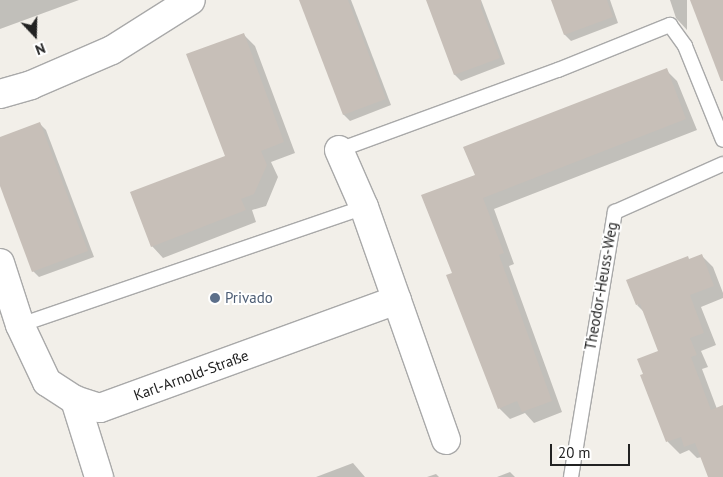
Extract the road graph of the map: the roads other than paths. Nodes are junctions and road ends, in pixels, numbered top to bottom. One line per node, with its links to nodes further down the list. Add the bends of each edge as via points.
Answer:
1 (191, 0): 2 (street, via 112,50 31,85)
2 (0, 94)
3 (723, 140): 4 (lane, via 685,46 670,25)
4 (340, 150): 6 (street)
5 (723, 164): 13 (lane, Theodor-Heuss-Weg, via 615,212)
6 (364, 207): 8 (street); 9 (lane)
7 (0, 263): 9 (street, Karl-Arnold-Straße)
8 (397, 300): 10 (street, Karl-Arnold-Straße, via 100,408); 11 (street)
9 (20, 325): 10 (street, Karl-Arnold-Straße, via 46,382)
10 (75, 400): 12 (street)
11 (446, 440)
12 (99, 477)
13 (571, 477)

